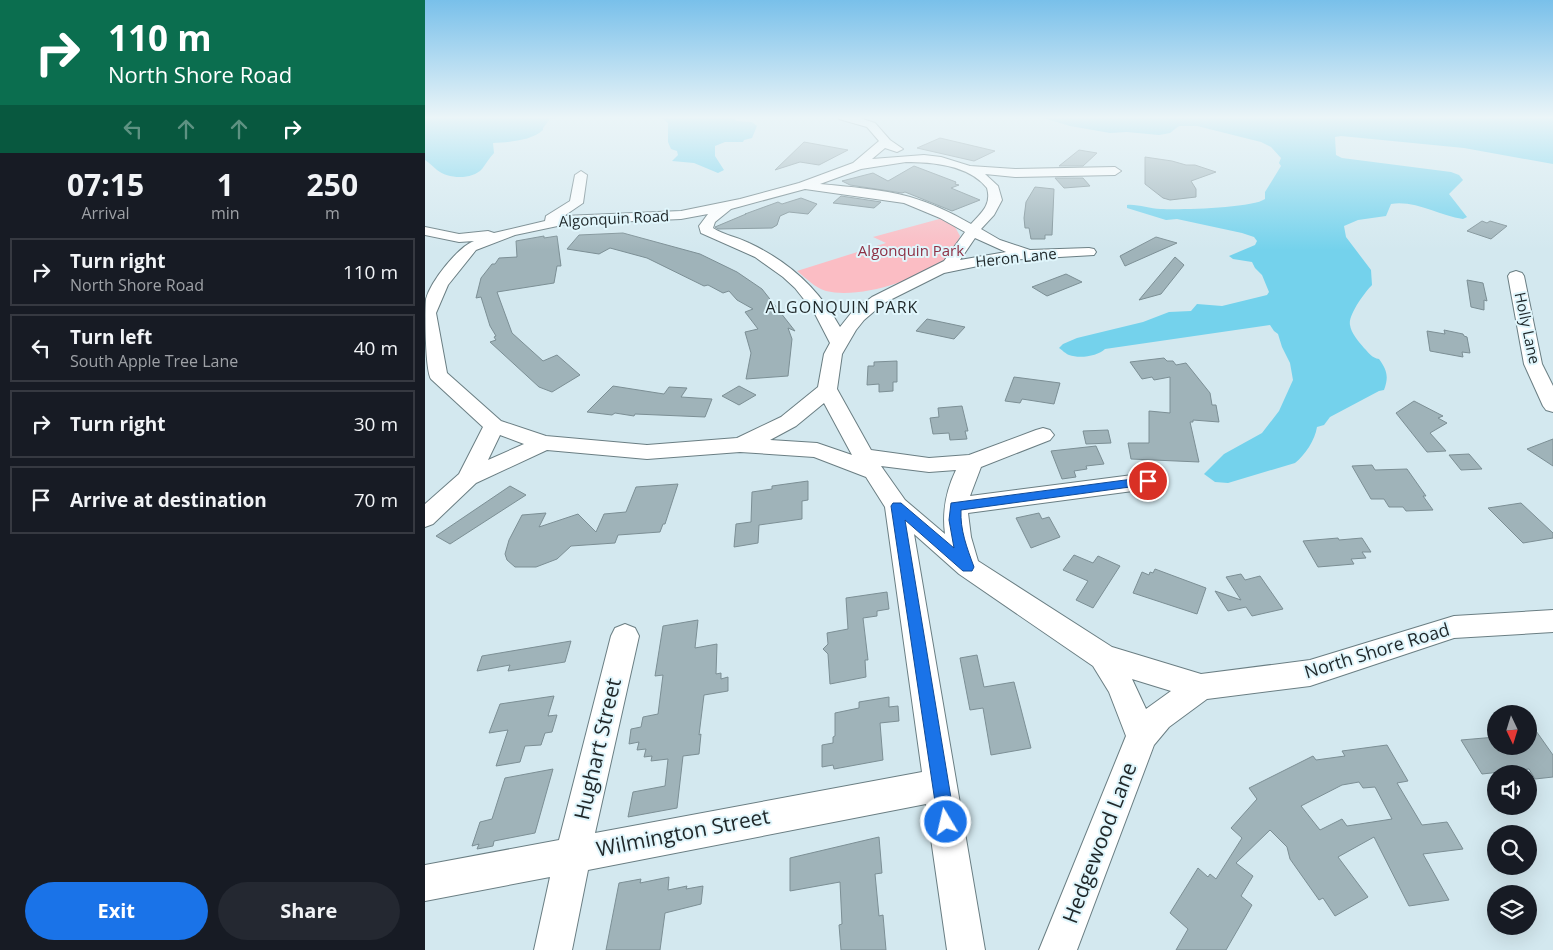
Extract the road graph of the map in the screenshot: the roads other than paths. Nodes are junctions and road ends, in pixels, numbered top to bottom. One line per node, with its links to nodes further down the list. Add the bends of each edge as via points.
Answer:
1 (862, 161): 4 (street, Algonquin Road)
2 (890, 161): 4 (street)
3 (940, 161): 5 (street)
4 (857, 166): 9 (street, Algonquin Road)
5 (965, 168): 7 (street); 10 (street)
6 (1115, 171): 7 (street)
7 (993, 172): 10 (street)
8 (581, 175): 11 (street)
9 (803, 186): 12 (street, Algonquin Road); 16 (street, via 907,200)
10 (993, 187): 16 (street, via 993,206)
11 (576, 203): 13 (street, via 591,214); 15 (street)
12 (726, 207): 14 (street, Algonquin Road); 18 (street, via 705,226)
13 (604, 217): 14 (street, Algonquin Road); 15 (street, Algonquin Road)
14 (625, 218): 18 (street)
15 (542, 224): 19 (street, Algonquin Road)
16 (973, 230): 21 (street, via 995,243); 22 (street, via 958,255)
17 (425, 232): 19 (street)
18 (711, 234): 24 (street, via 761,254 791,274 823,309)
19 (465, 242): 27 (street, Algonquin Road, via 440,284 428,313 438,375)
20 (1089, 252): 21 (street, Heron Lane)
21 (1026, 254): 22 (street, Heron Lane)
22 (943, 268): 24 (street, via 878,300 858,316)
23 (1516, 276): 26 (street, Holly Lane, via 1533,364)
24 (838, 342): 25 (street)
25 (827, 389): 30 (street, Algonquin Road, via 783,426); 32 (street, North Shore Road)
26 (1553, 406)
27 (494, 426): 29 (street, Algonquin Road); 33 (street)
28 (1043, 435): 31 (street, Algonquin Road)
29 (544, 443): 30 (street, Algonquin Road, via 647,452); 33 (street)
30 (740, 445): 32 (street, Algonquin Road, via 817,450)
31 (972, 462): 32 (street, Algonquin Road); 36 (street, via 962,480)
32 (868, 464): 35 (street, North Shore Road)
33 (467, 478): 37 (street)
34 (1148, 481): 36 (street)
35 (897, 506): 38 (street, North Shore Road); 44 (street)
36 (955, 506): 38 (street, via 959,543)
37 (425, 518)
38 (968, 567): 41 (street, North Shore Road)
39 (1553, 621): 42 (street, North Shore Road, via 1454,627 1310,673)
40 (625, 636): 45 (street, Hughart Street)
41 (1103, 657): 42 (street, North Shore Road); 43 (street, via 1121,686)
42 (1201, 687): 43 (street, Hedgewood Lane, via 1158,717)
43 (1142, 736): 49 (street, Hedgewood Lane)
44 (941, 785): 45 (street, Wilmington Street); 48 (street)
45 (573, 854): 46 (street, Wilmington Street); 47 (street, Hughart Street)
46 (425, 883)
47 (553, 950)
48 (966, 950)
49 (1059, 950)

